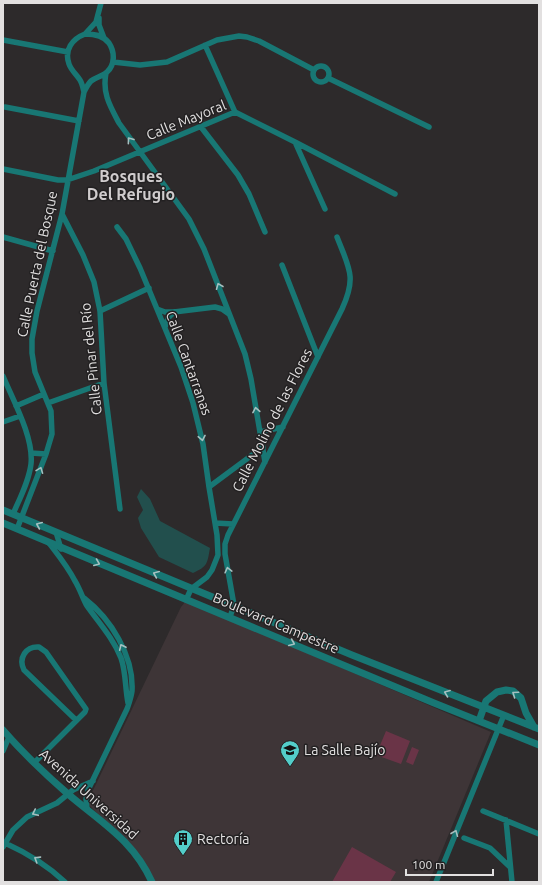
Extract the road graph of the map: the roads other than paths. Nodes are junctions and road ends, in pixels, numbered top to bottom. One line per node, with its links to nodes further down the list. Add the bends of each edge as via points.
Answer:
1 (101, 3): 2 (street)
2 (98, 16): 3 (street, via 93,26); 4 (street)
3 (84, 34): 4 (street, via 95,34); 7 (street, via 74,40)
4 (104, 38): 8 (street, via 112,48)
5 (3, 40): 7 (street)
6 (205, 45): 8 (street, via 167,62 140,65); 9 (street, via 230,37 247,37); 14 (street)
7 (68, 52): 12 (street, via 70,66 81,82)
8 (113, 62): 10 (street)
9 (314, 70): 11 (street, via 317,81); 11 (street, via 320,66 325,67 329,71)
10 (106, 73): 12 (street, via 91,82); 19 (street, one-way to 10, via 111,110 104,88)
11 (328, 78): 17 (street)
12 (84, 92): 15 (street, Calle Puerta del Bosque)
13 (5, 107): 15 (street)
14 (235, 112): 16 (street, Calle Mayoral); 18 (street, Calle Mayoral)
15 (80, 121): 21 (street, Calle Puerta del Bosque)
16 (201, 127): 19 (street, Calle Mayoral); 26 (street, via 238,175)
17 (430, 127)
18 (295, 142): 22 (street, Calle Mayoral); 23 (street)
19 (139, 152): 21 (street, Calle Mayoral); 35 (street, one-way to 19, via 189,219)
20 (3, 169): 21 (street)
21 (67, 180): 24 (street, Calle Puerta del Bosque)
22 (395, 194)
23 (325, 209)
24 (62, 214): 29 (street, Calle Puerta del Bosque); 33 (street, Calle Pinar del Río, via 94,282)
25 (117, 227): 31 (street, Calle Cantarranas, via 126,239)
26 (265, 232)
27 (3, 237): 29 (street)
28 (337, 237): 37 (street, Calle Molino de las Flores, via 348,266 350,289 348,298)
29 (53, 251): 40 (street, Calle Puerta del Bosque, via 32,339 35,372)
30 (282, 265): 37 (street)
31 (149, 288): 32 (street, Calle Cantarranas); 33 (street)
32 (157, 309): 34 (street); 36 (street, Calle Cantarranas)
33 (100, 311): 39 (street, Calle Pinar del Río)
34 (174, 312): 35 (street, via 215,306); 36 (street)
35 (231, 316): 46 (street, one-way to 35, via 245,354)
36 (164, 327): 51 (street, Calle Cantarranas, one-way to 51, via 198,419)
37 (318, 357): 45 (street, Calle Molino de las Flores)
38 (3, 376): 42 (street)
39 (104, 383): 41 (street); 52 (street, Calle Pinar del Río)
40 (44, 394): 41 (street, Calle Puerta del Bosque); 42 (street)
41 (48, 403): 49 (street, Calle Puerta del Bosque, via 53,425)
42 (16, 406): 43 (street)
43 (20, 416): 44 (street); 48 (street)
44 (3, 422)
45 (282, 427): 46 (street); 50 (street, Calle Molino de las Flores)
46 (260, 432): 47 (street)
47 (263, 448): 50 (street); 51 (street)
48 (31, 453): 49 (street); 54 (street, via 30,473)
49 (46, 454): 55 (street, Calle Puerta del Bosque, one-way to 49)
50 (265, 462): 58 (street, Calle Molino de las Flores)
51 (209, 487): 57 (street, Calle Cantarranas)
52 (120, 509)
53 (3, 510): 54 (street, Boulevard Campestre)
54 (13, 514): 55 (street, Boulevard Campestre)
55 (21, 517): 59 (street, Calle Puerta del Bosque); 60 (street, Boulevard Campestre, one-way to 55)
56 (3, 523): 59 (street, Boulevard Campestre)
57 (215, 523): 58 (street); 64 (street, Calle Cantarranas, via 219,550 216,564 207,577)
58 (233, 524): 66 (street, Calle Molino de las Flores, one-way to 58, via 225,554)
59 (17, 529): 61 (street, Boulevard Campestre)
60 (56, 532): 62 (street); 64 (street, Boulevard Campestre, one-way to 60)
61 (49, 543): 62 (street, Boulevard Campestre); 63 (street)
62 (61, 548): 63 (street); 65 (street, Boulevard Campestre, one-way to 65)
63 (62, 559): 79 (street, via 84,598 111,626 120,640 126,655 132,686 131,698 124,716)
64 (192, 589): 65 (street, Calle Cantarranas); 66 (street, Boulevard Campestre)
65 (186, 600): 67 (street, Boulevard Campestre)
66 (234, 605): 67 (street, Calle Molino de las Flores); 68 (street, Boulevard Campestre, one-way to 66)
67 (230, 617): 71 (street, Boulevard Campestre, one-way to 71)
68 (483, 707): 69 (street, Boulevard Campestre); 71 (street); 73 (street, one-way to 68, via 526,713 521,698 513,691 497,692)
69 (504, 715): 72 (street); 73 (street, Boulevard Campestre)
70 (76, 720): 70 (street, via 85,712 85,708 46,652 39,647 30,648 22,661 24,670); 78 (street)
71 (479, 721): 72 (street, Boulevard Campestre)
72 (498, 728): 76 (street, Boulevard Campestre); 90 (street, one-way to 72)
73 (537, 728)
74 (3, 730): 75 (street, Avenida Universidad)
75 (9, 737): 77 (street); 78 (street, Avenida Universidad)
76 (539, 745)
77 (3, 751)
78 (34, 763): 80 (street, Avenida Universidad)
79 (93, 781): 80 (street); 81 (street, via 86,799)
80 (68, 794): 81 (street, Avenida Universidad); 86 (street, one-way to 86, via 57,803 27,817 13,830)
81 (87, 809): 89 (street, Avenida Universidad, via 133,850)
82 (482, 811): 83 (street)
83 (506, 820): 84 (street); 87 (street)
84 (539, 834)
85 (464, 838): 87 (street, via 490,848)
86 (4, 845): 88 (street, one-way to 86, via 27,853)
87 (510, 867): 91 (street)
88 (65, 882)
89 (152, 882)
90 (436, 882)
91 (512, 882)

